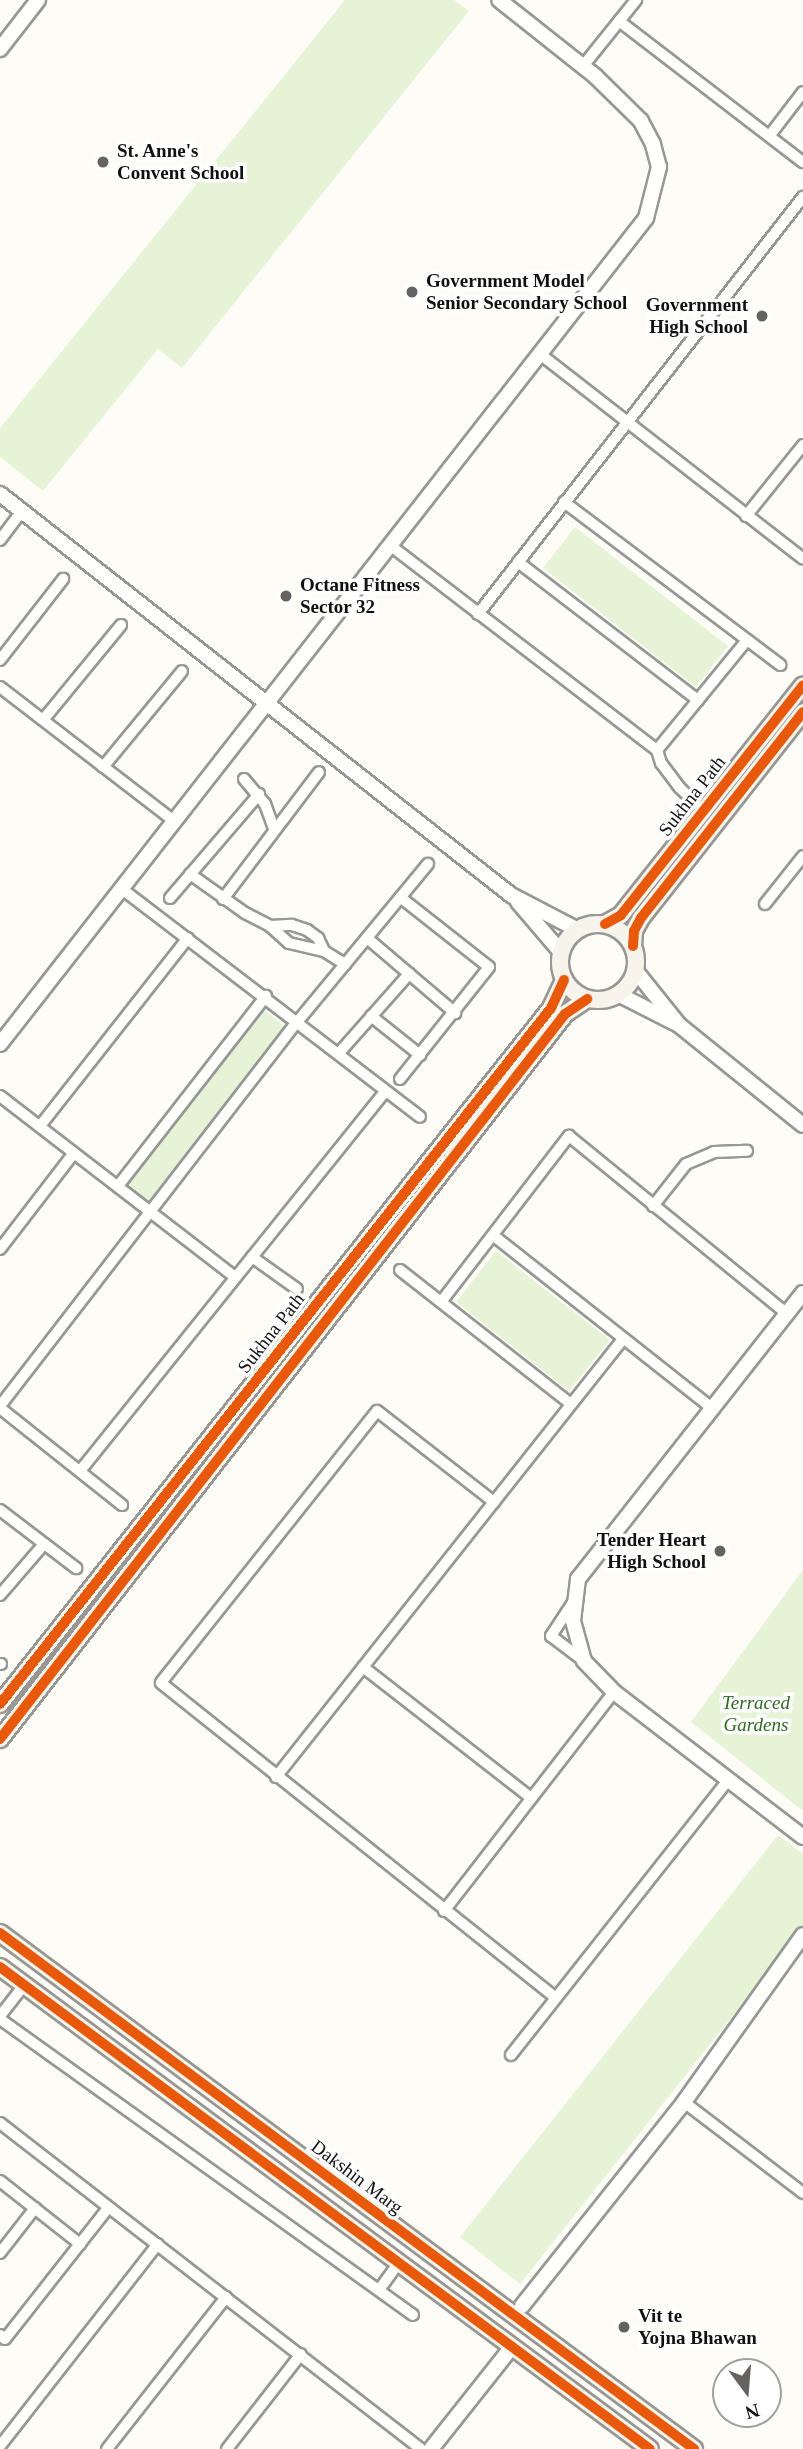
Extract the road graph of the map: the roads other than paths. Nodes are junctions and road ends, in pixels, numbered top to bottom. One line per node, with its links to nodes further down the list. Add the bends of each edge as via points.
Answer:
1 (38, 0): 5 (street)
2 (499, 0): 6 (street)
3 (636, 0): 4 (street)
4 (619, 21): 6 (street); 8 (street)
5 (0, 49)
6 (583, 66): 11 (street, via 640,121 659,167 646,218)
7 (803, 92): 8 (street)
8 (770, 135): 9 (street)
9 (803, 162)
10 (803, 197): 12 (street)
11 (540, 354): 12 (street); 19 (street)
12 (627, 422): 15 (street); 17 (street)
13 (803, 445): 17 (street)
14 (0, 494): 16 (street)
15 (565, 502): 21 (street); 25 (street)
16 (22, 511): 18 (street); 32 (street)
17 (746, 516): 20 (street)
18 (0, 540)
19 (391, 546): 23 (street); 32 (street)
20 (803, 559)
21 (518, 562): 23 (street); 31 (street)
22 (62, 579): 26 (street)
23 (478, 614): 35 (street)
24 (121, 625): 34 (street)
25 (747, 640): 27 (street); 31 (street)
26 (0, 660)
27 (780, 665)
28 (182, 671): 36 (street)
29 (803, 685): 40 (main road, Sukhna Path)
30 (0, 687): 34 (street)
31 (698, 700): 35 (street)
32 (268, 704): 41 (street); 47 (street)
33 (803, 712): 57 (main road, Sukhna Path, via 641,918)
34 (43, 720): 36 (street)
35 (657, 750): 40 (street, via 680,788)
36 (103, 767): 41 (street)
37 (319, 772): 42 (street)
38 (244, 779): 39 (street)
39 (259, 794): 42 (street); 45 (street)
40 (704, 810): 52 (main road, Sukhna Path, via 621,915)
41 (175, 822): 46 (street)
42 (274, 829): 50 (street)
43 (802, 860): 51 (street)
44 (428, 864): 48 (street)
45 (190, 874): 49 (street); 50 (street)
46 (122, 889): 55 (street); 71 (street)
47 (512, 895): 54 (street); 59 (street)
48 (400, 897): 56 (street); 67 (street, via 489,967)
49 (170, 898)
50 (223, 899): 53 (street)
51 (765, 904)
52 (604, 924): 54 (main road); 57 (main road, via 620,930)
53 (271, 926): 58 (street, via 289,943); 58 (street, via 307,930 318,938)
54 (576, 929): 59 (main road)
55 (188, 938): 65 (street); 79 (street)
56 (367, 938): 60 (street); 62 (street)
57 (633, 946): 61 (main road)
58 (324, 951): 60 (street)
59 (561, 951): 63 (main road)
60 (345, 964): 69 (street)
61 (635, 970): 64 (main road); 70 (street)
62 (409, 974): 67 (street); 68 (street)
63 (564, 980): 66 (main road); 109 (main road, Sukhna Path, via 551,1008)
64 (618, 994): 66 (main road); 70 (street)
65 (266, 996): 69 (street); 82 (street)
66 (587, 999): 110 (main road, Sukhna Path, via 565,1014)
67 (455, 1013): 73 (street)
68 (371, 1016): 72 (street); 73 (street)
69 (298, 1021): 72 (street); 84 (street)
70 (679, 1025): 78 (street)
71 (0, 1044)
72 (339, 1053): 75 (street)
73 (420, 1055): 74 (street)
74 (400, 1079)
75 (386, 1091): 77 (street); 87 (street)
76 (0, 1096): 79 (street)
77 (420, 1117)
78 (803, 1125)
79 (40, 1126): 81 (street)
80 (747, 1152): 83 (street, via 714,1152 686,1164)
81 (75, 1153): 82 (street); 86 (street)
82 (118, 1186): 84 (street)
83 (653, 1206): 85 (street, via 569,1136); 93 (street)
84 (151, 1211): 89 (street); 96 (street)
85 (494, 1236): 92 (street); 94 (street)
86 (0, 1249)
87 (252, 1256): 89 (street); 90 (street)
88 (400, 1270): 92 (street)
89 (235, 1277): 98 (street)
90 (297, 1289)
91 (803, 1293): 93 (street)
92 (441, 1302): 95 (street)
93 (787, 1314): 97 (street)
94 (623, 1339): 95 (street); 97 (street)
95 (571, 1404): 99 (street)
96 (0, 1407): 98 (street)
97 (712, 1408): 105 (street, via 578,1578)
98 (80, 1471): 100 (street)
99 (494, 1502): 107 (street); 111 (street, via 377,1411 161,1683)
100 (122, 1505)
101 (0, 1510): 102 (street)
102 (44, 1544): 103 (street); 104 (street)
103 (76, 1568)
104 (0, 1595)
105 (574, 1601): 106 (street, via 575,1629); 106 (street, via 551,1636)
106 (584, 1661): 108 (street)
107 (363, 1667): 111 (street); 113 (street)
108 (614, 1692): 112 (street); 113 (street)
109 (0, 1704)
110 (0, 1739)
111 (276, 1777): 115 (street)
112 (728, 1780): 114 (street); 121 (street)
113 (531, 1798): 115 (street)
114 (803, 1837)
115 (444, 1911): 121 (street)
116 (0, 1924): 118 (main road)
117 (803, 1935): 124 (street)
118 (5, 1936): 147 (main road, Dakshin Marg)
119 (0, 1967): 120 (main road)
120 (25, 1984): 122 (street); 146 (main road)
121 (556, 1998): 123 (street)
122 (0, 2017): 134 (street)
123 (511, 2055)
124 (684, 2102): 127 (street); 136 (street)
125 (0, 2123): 129 (street)
126 (0, 2181): 128 (street)
127 (803, 2193)
128 (35, 2208): 130 (street); 132 (street)
129 (108, 2208): 130 (street); 131 (street)
130 (79, 2244): 138 (street, via 5,2339)
131 (158, 2244): 135 (street); 141 (street)
132 (0, 2253)
133 (395, 2268): 134 (street)
134 (379, 2290): 137 (street)
135 (226, 2297): 140 (street); 143 (street)
136 (523, 2306)
137 (413, 2315)
138 (0, 2335)
139 (508, 2352): 142 (street)
140 (301, 2354): 144 (street); 145 (street)
141 (0, 2446)
142 (437, 2447)
143 (107, 2449)
144 (227, 2449)
145 (421, 2449)
146 (650, 2449)
147 (694, 2449)

